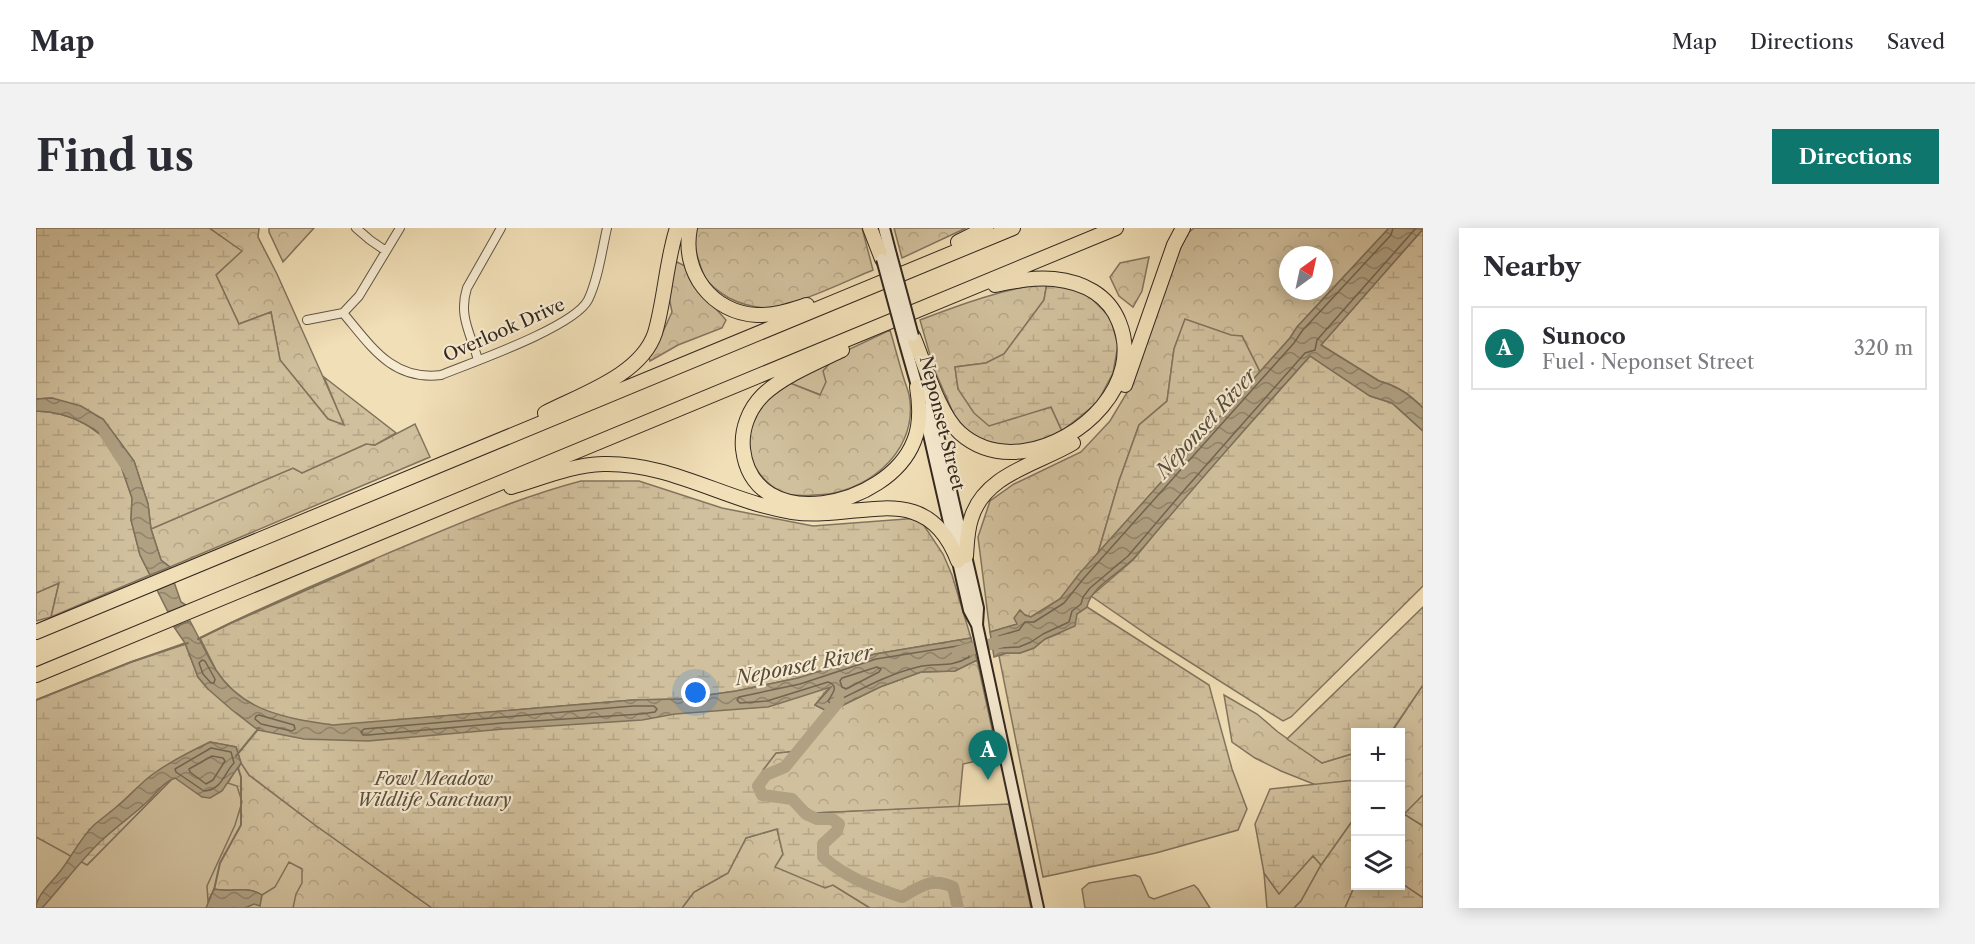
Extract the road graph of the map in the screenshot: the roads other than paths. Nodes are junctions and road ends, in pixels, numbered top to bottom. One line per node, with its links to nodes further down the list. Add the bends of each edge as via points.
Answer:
1 (356, 228): 13 (street)
2 (400, 228): 13 (street)
3 (501, 228): 22 (street, via 464,297 464,322)
4 (607, 228): 22 (street, Overlook Drive, via 593,288 583,308 558,325)
5 (677, 228): 24 (highway, via 656,331 639,360 617,376)
6 (690, 228): 17 (highway, via 688,252 694,273 708,294 728,308 763,315)
7 (872, 228): 14 (highway)
8 (884, 228): 14 (main road, Neponset Street)
9 (986, 228): 15 (highway)
10 (1013, 228): 15 (highway)
11 (1116, 228): 16 (highway)
12 (1183, 228): 26 (highway, via 1115,404 1083,437 990,488 971,520)
13 (386, 251): 18 (street, via 359,296)
14 (887, 257): 21 (main road, Neponset Street, bridge)
15 (920, 267): 17 (highway)
16 (967, 290): 20 (highway); 21 (highway, via 1046,278 1082,285 1104,299 1121,327 1124,356 1113,388 1093,416 1064,438 1036,449 1004,452 978,445 959,433 948,419)
17 (845, 298): 24 (highway)
18 (343, 313): 19 (street); 22 (street, Overlook Drive, via 387,361 415,376 441,375)
19 (307, 320)
20 (894, 320): 23 (highway, via 868,338 776,384 760,397 743,432 743,452 749,468 765,489 791,502 828,502 866,490 895,469 912,447 919,417); 25 (highway)
21 (909, 338): 23 (main road, Neponset Street); 26 (main road, Neponset Street, via 937,423)
22 (478, 360)
23 (917, 387): 26 (main road, Neponset Street)
24 (486, 446): 27 (highway)
25 (454, 502): 26 (highway, via 577,467 632,465 794,512 912,510 940,528); 28 (highway)
26 (962, 558): 29 (main road, Neponset Street, via 969,610 977,625)
27 (36, 632)
28 (36, 675)
29 (1038, 908)

